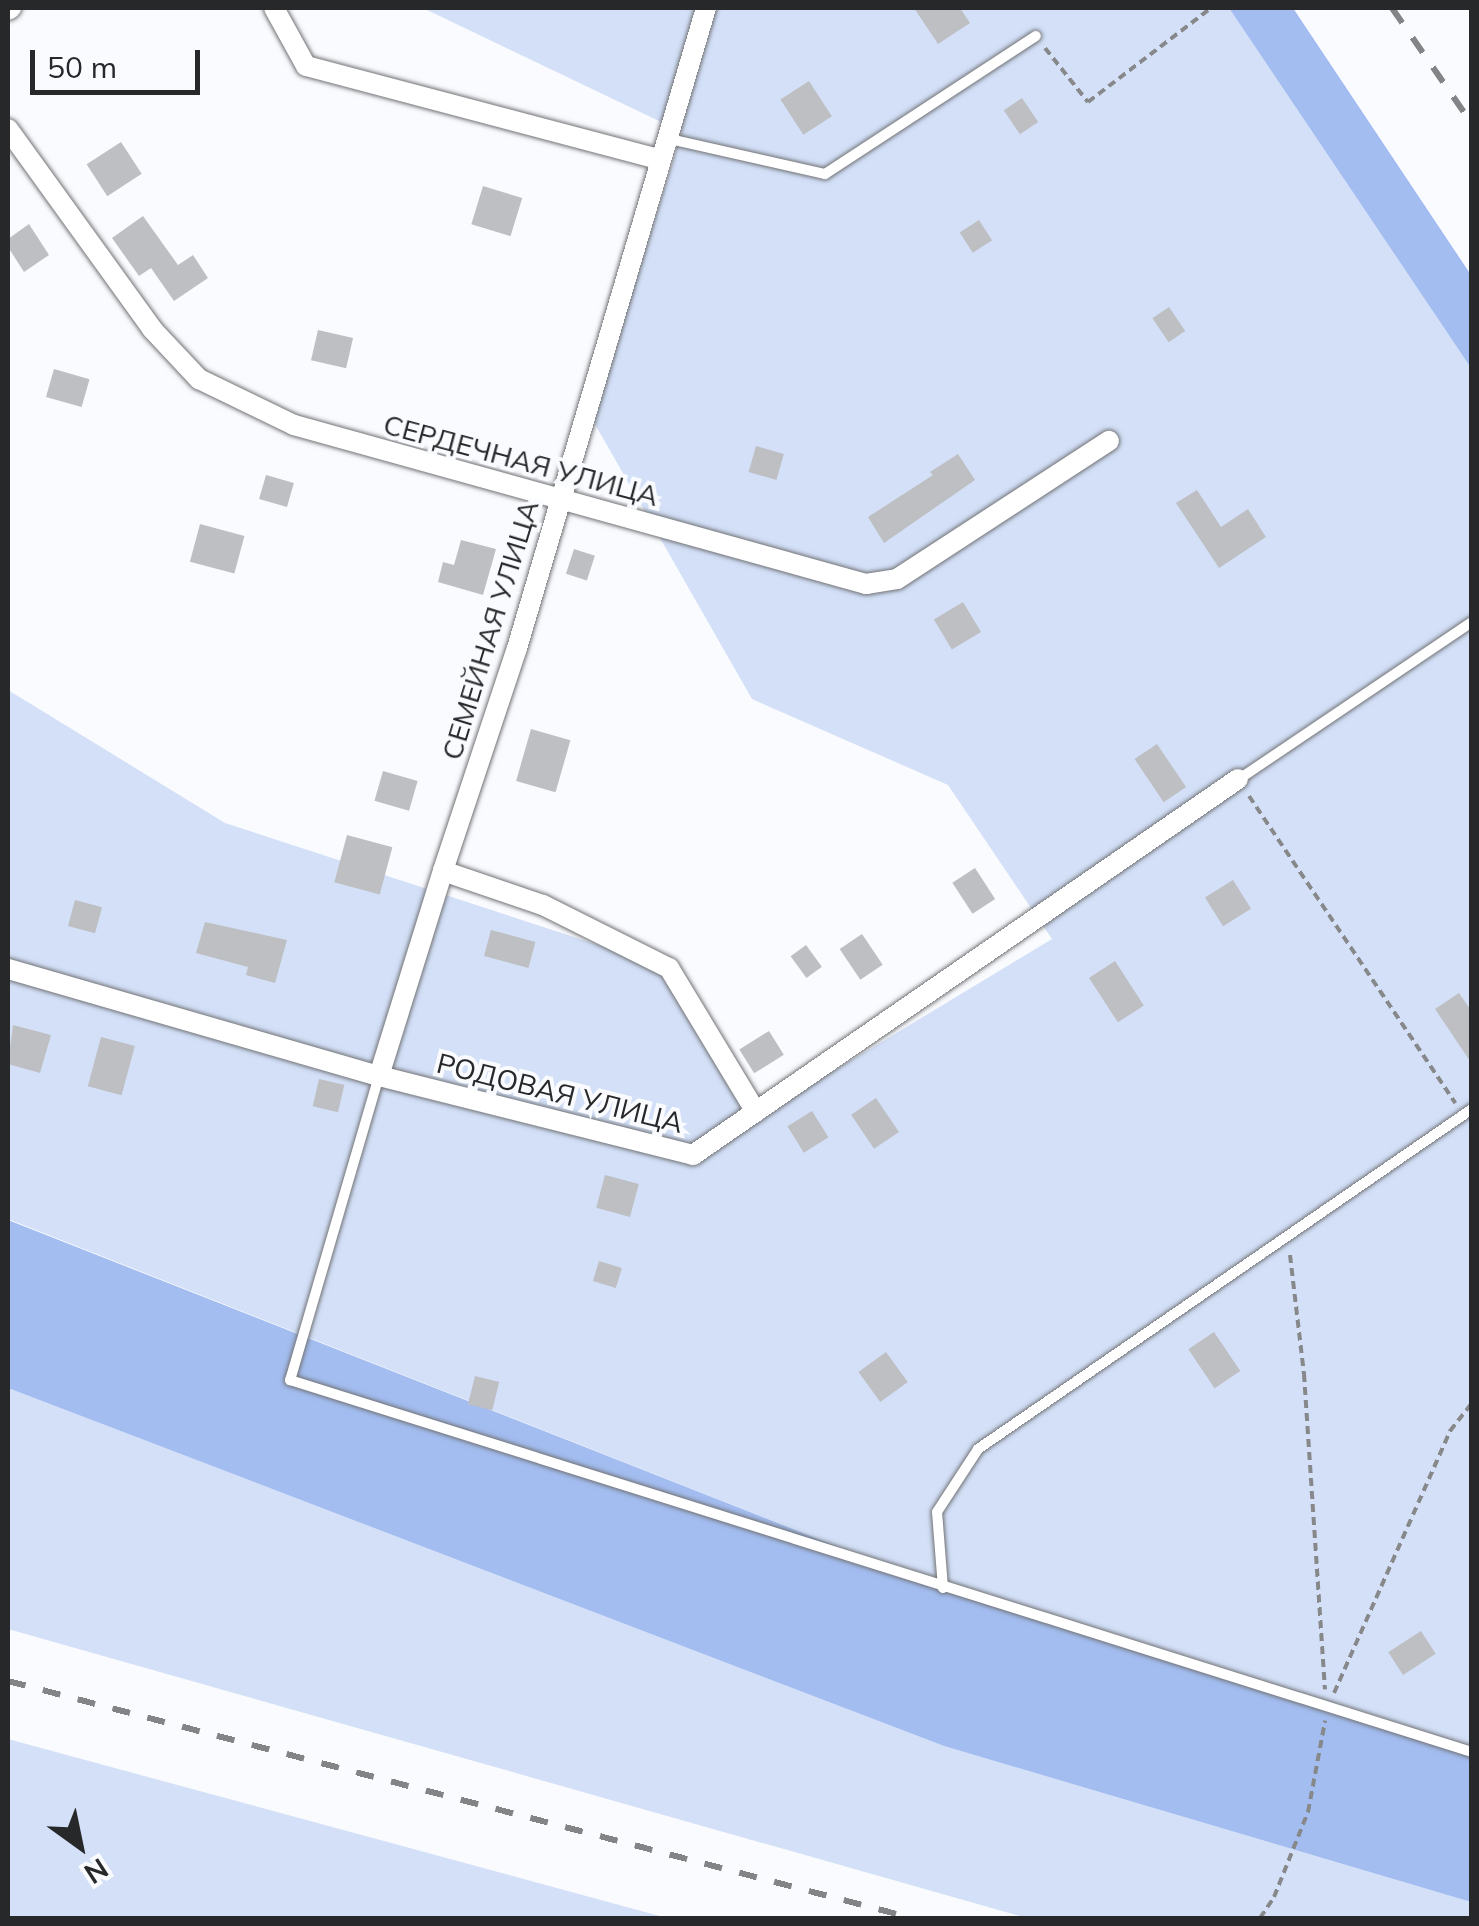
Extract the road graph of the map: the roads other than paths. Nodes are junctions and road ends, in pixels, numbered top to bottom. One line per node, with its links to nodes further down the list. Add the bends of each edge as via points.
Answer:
1 (274, 8): 6 (street, via 306,66)
2 (706, 8): 5 (street, СЕМЕЙНАЯ УЛИЦА)
3 (1036, 36): 5 (lane, via 825,174)
4 (8, 128): 8 (street, СЕРДЕЧНАЯ УЛИЦА, via 152,329 199,378 294,426)
5 (664, 138): 6 (street, СЕМЕЙНАЯ УЛИЦА)
6 (658, 160): 8 (street, СЕМЕЙНАЯ УЛИЦА)
7 (1108, 441): 8 (street, СЕРДЕЧНАЯ УЛИЦА, via 897,579 866,584)
8 (560, 498): 11 (street, СЕМЕЙНАЯ УЛИЦА)
9 (1472, 622): 10 (lane)
10 (1238, 779): 14 (street, РОДОВАЯ УЛИЦА)
11 (443, 871): 13 (street, СЕМЕЙНАЯ УЛИЦА); 14 (street, via 543,905 669,968)
12 (8, 968): 13 (street, РОДОВАЯ УЛИЦА)
13 (379, 1076): 14 (street, РОДОВАЯ УЛИЦА, via 693,1155); 16 (lane, via 290,1380)
14 (756, 1112)
15 (1467, 1112): 16 (lane, via 978,1449 936,1512)
16 (943, 1588): 17 (lane)
17 (1472, 1752)

